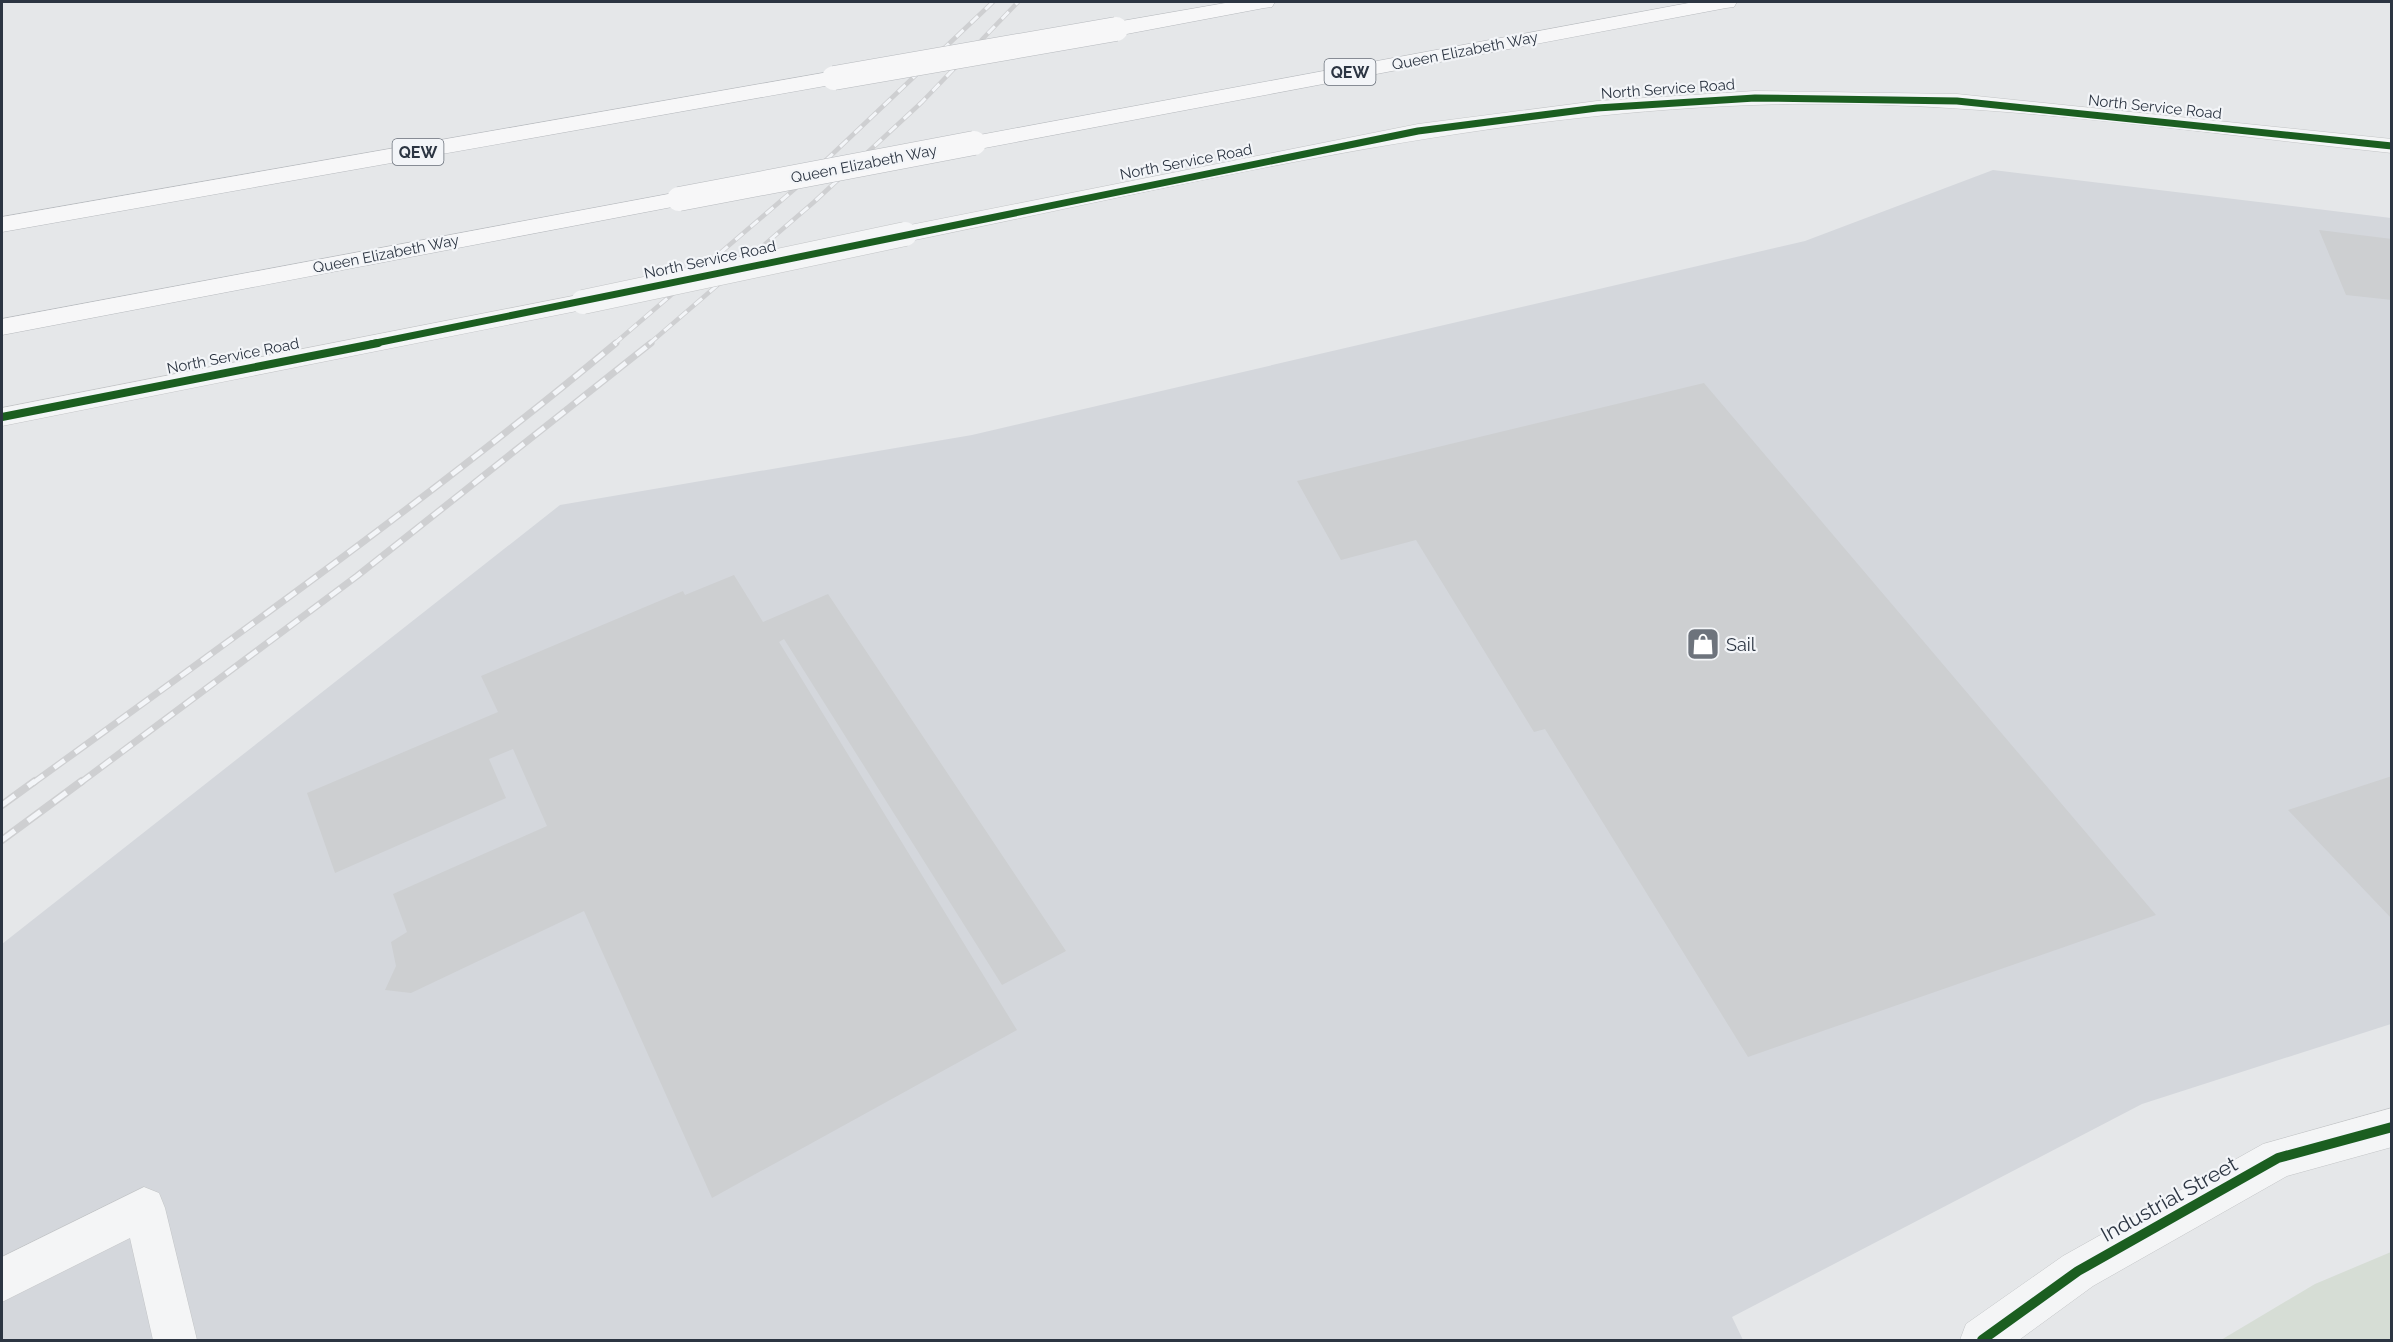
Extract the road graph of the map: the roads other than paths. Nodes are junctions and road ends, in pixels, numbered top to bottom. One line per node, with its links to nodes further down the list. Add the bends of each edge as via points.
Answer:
1 (1264, 2): 4 (highway, QEW, bridge)
2 (1726, 2): 5 (highway, Queen Elizabeth Way / QEW, bridge)
3 (2391, 146): 6 (street, North Service Road, bridge, via 1957,101 1755,98 1597,108 1418,131)
4 (2, 225)
5 (2, 327)
6 (2, 417)
7 (2391, 1127): 10 (street, Industrial Street, via 2278,1158 2078,1271)
8 (2, 1280): 9 (street, via 144,1208)
9 (176, 1341)
10 (1982, 1341)

